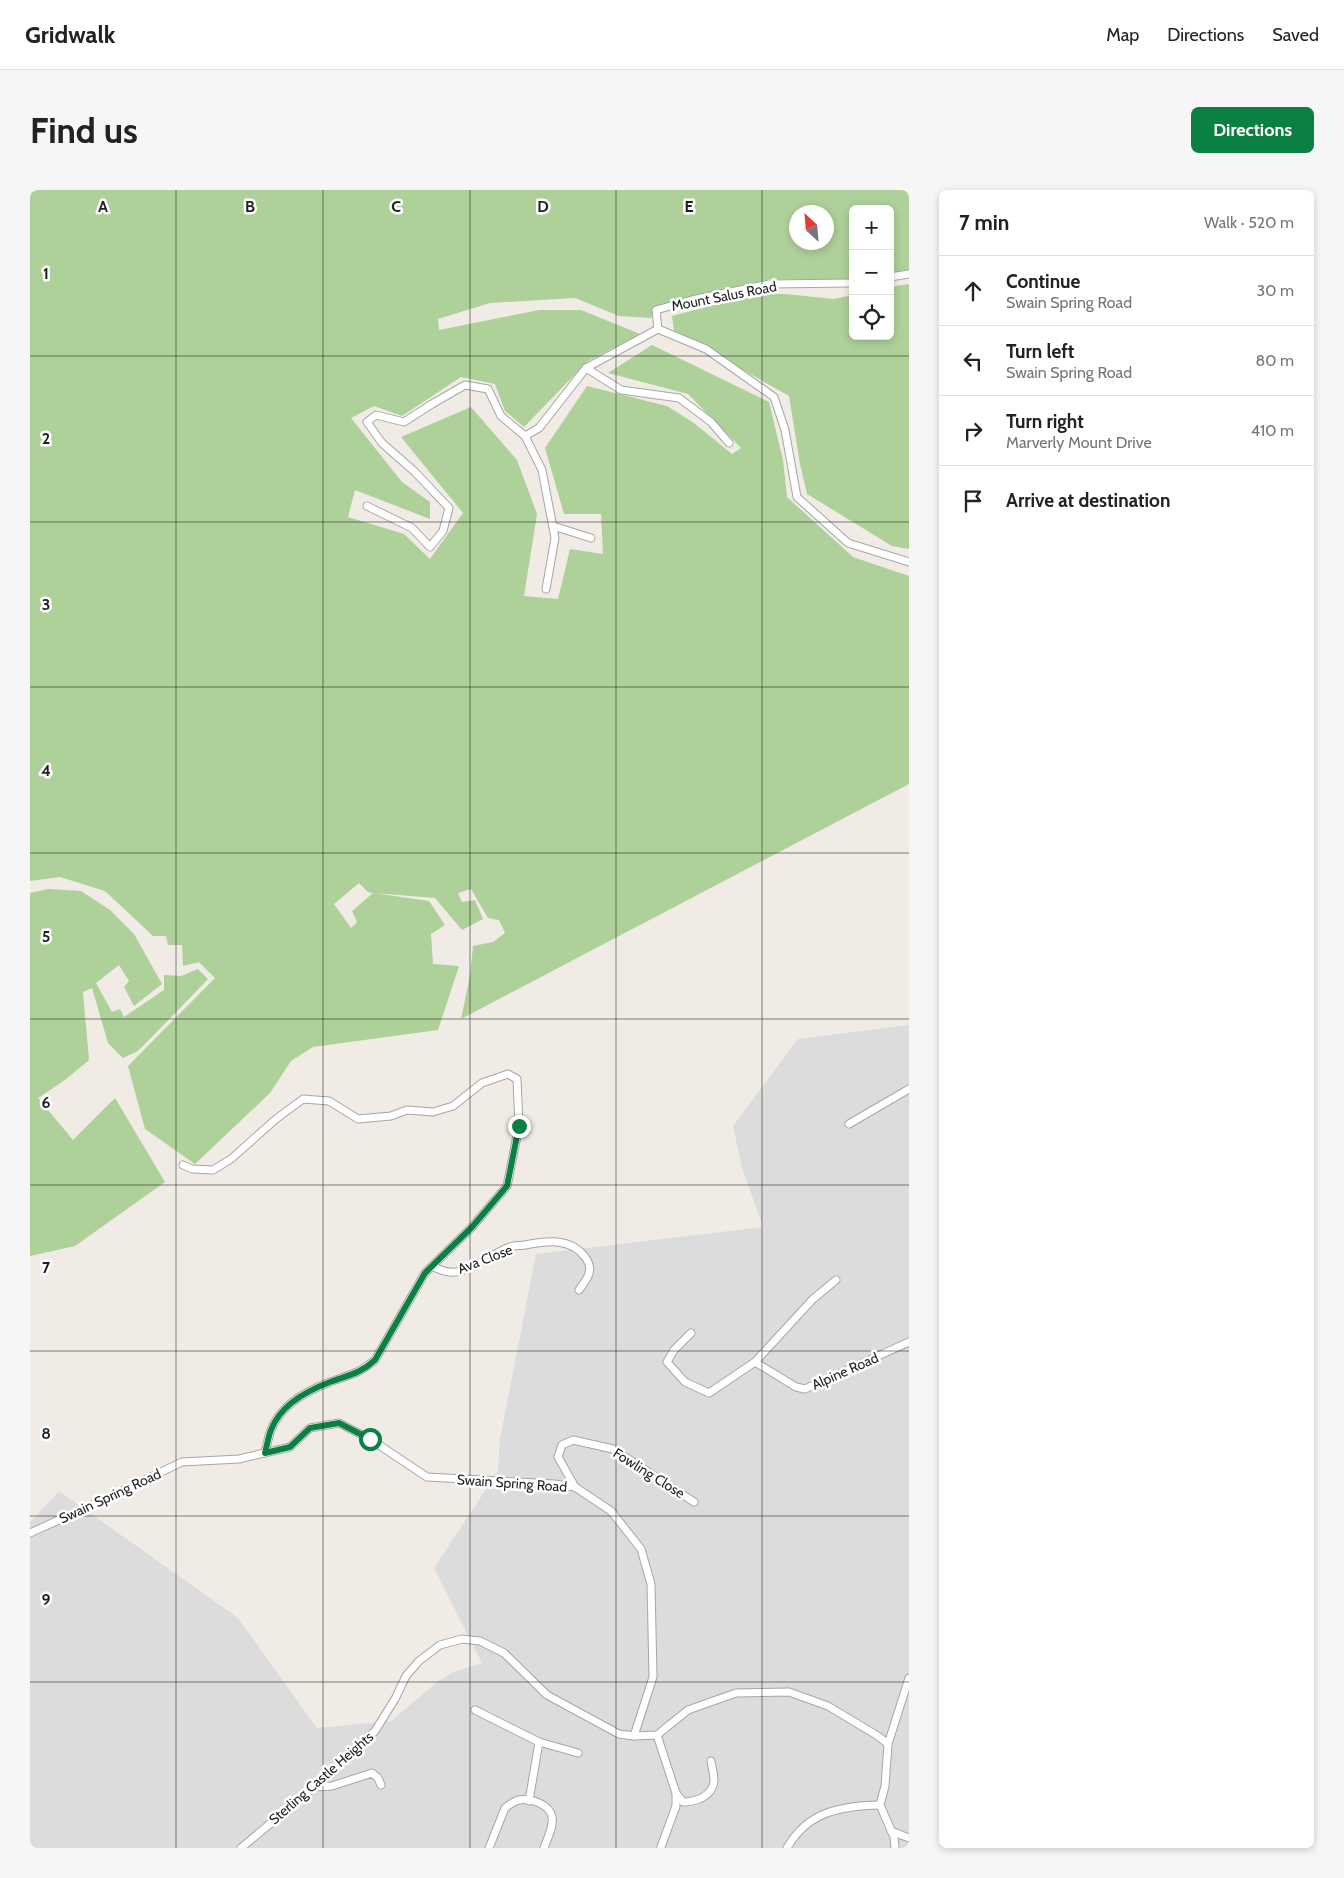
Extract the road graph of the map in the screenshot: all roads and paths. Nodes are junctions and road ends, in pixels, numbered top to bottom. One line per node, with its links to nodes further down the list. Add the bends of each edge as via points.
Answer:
1 (909, 274): 2 (street)
2 (894, 277)
3 (849, 283): 4 (street, Mount Salus Road, via 769,284 692,300 656,310)
4 (658, 329): 5 (street); 11 (street, Mount Salus Road, via 706,349 774,397 785,430 796,497 848,543)
5 (586, 368): 6 (street, via 539,428); 7 (street, via 621,390 679,398 711,422)
6 (525, 436): 8 (street, via 501,416 488,389 465,385 404,422 376,415 368,422 382,442 450,508 443,531 430,547 412,528); 9 (street, via 542,470)
7 (729, 443)
8 (368, 506)
9 (553, 526): 10 (street); 12 (street, via 556,538)
10 (591, 538)
11 (909, 562)
12 (546, 589)
13 (909, 1089): 14 (street)
14 (849, 1124)
15 (183, 1165): 16 (street, via 213,1170 231,1159 303,1099 329,1101 358,1119 391,1116 407,1110 432,1112 453,1106 482,1083 508,1074 517,1079 519,1126 507,1186 472,1227)
16 (432, 1266): 18 (street, Ava Close, via 443,1272 461,1271 511,1246 545,1241 566,1242 585,1257 590,1267 589,1277); 22 (street, via 375,1360 360,1372 329,1382 284,1407 271,1429)
17 (836, 1280): 21 (street, via 813,1299)
18 (578, 1290)
19 (692, 1333): 21 (street, via 674,1350 667,1362 685,1382 709,1393)
20 (909, 1342): 21 (street, Alpine Road, via 805,1389 796,1387)
21 (755, 1362)
22 (265, 1453): 23 (street, Swain Spring Road, via 290,1447 310,1428 339,1423 370,1439 427,1477); 25 (street, Swain Spring Road, via 239,1459 182,1462)
23 (575, 1487): 24 (street, Fowling Close, via 558,1457 562,1445 573,1440 613,1449); 29 (street, Swain Spring Road, via 611,1511 641,1549 651,1584 653,1677)
24 (694, 1502)
25 (30, 1533)
26 (909, 1678): 31 (street)
27 (475, 1710): 30 (street)
28 (657, 1734): 29 (street); 31 (street, via 688,1710 736,1693 789,1692 828,1706); 36 (street)
29 (634, 1736): 35 (street, Sterling Castle Heights, via 619,1734 547,1695 504,1653 480,1641 462,1639 440,1645 419,1661 406,1676 375,1731)
30 (539, 1742): 32 (street); 37 (street)
31 (888, 1744): 38 (street)
32 (578, 1753)
33 (711, 1761): 36 (street, via 714,1779 706,1794 695,1801 683,1802)
34 (381, 1785): 35 (street, via 372,1773 332,1786)
35 (314, 1787): 41 (street, Sterling Castle Heights)
36 (676, 1793): 42 (street, via 676,1806)
37 (529, 1800): 45 (street, via 519,1800 505,1808); 46 (street, via 546,1807 552,1815)
38 (880, 1805): 39 (street); 47 (street, via 824,1814 803,1826)
39 (891, 1831): 40 (street); 48 (street)
40 (909, 1838)
41 (251, 1839): 43 (street, Sterling Castle Heights); 44 (street)
42 (661, 1847)
43 (241, 1848)
44 (253, 1848)
45 (489, 1848)
46 (544, 1848)
47 (787, 1848)
48 (894, 1848)

